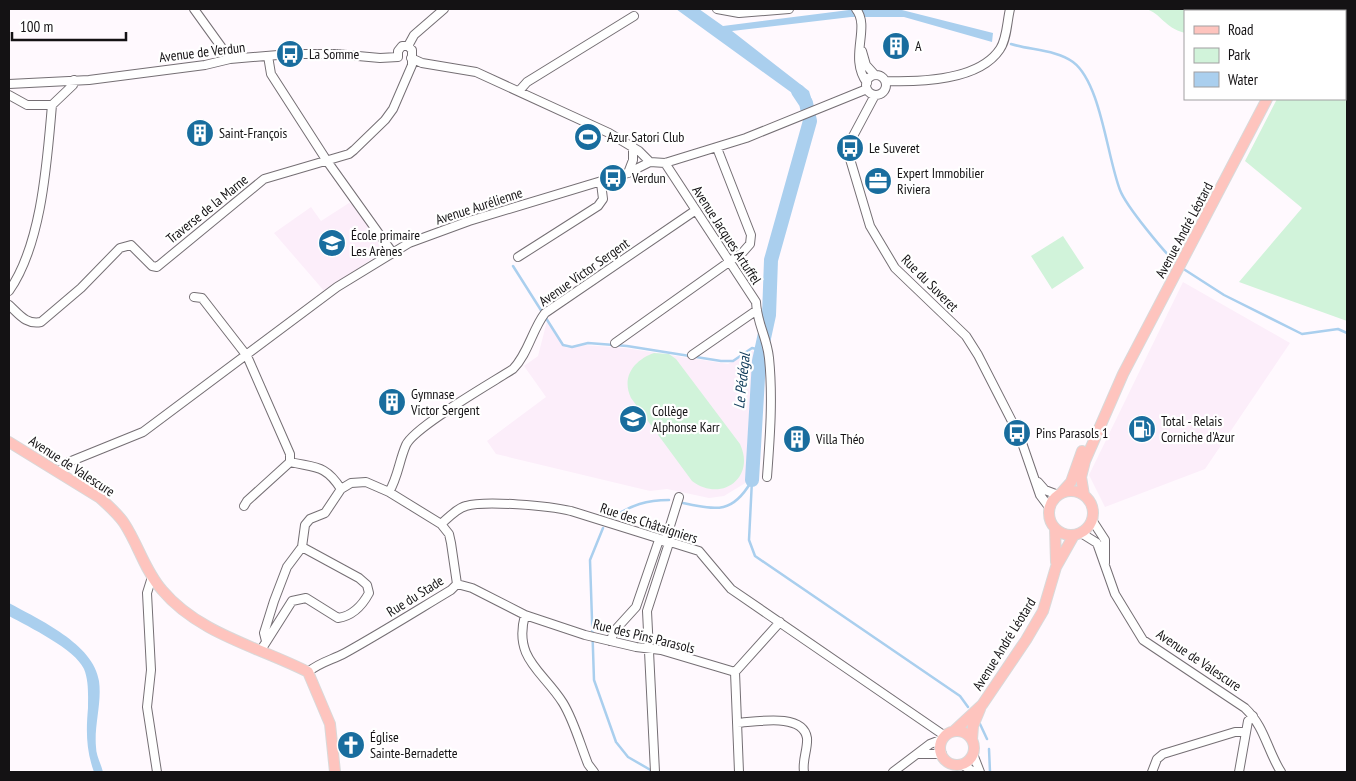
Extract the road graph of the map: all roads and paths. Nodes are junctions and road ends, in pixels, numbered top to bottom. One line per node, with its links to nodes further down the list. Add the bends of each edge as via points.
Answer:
1 (194, 9): 13 (street)
2 (444, 9): 9 (street, via 414,35)
3 (717, 9): 4 (street, via 739,13)
4 (790, 9)
5 (859, 9): 8 (street)
6 (1010, 9): 16 (street, via 1001,48 987,64 954,76)
7 (634, 16): 19 (street, via 527,82)
8 (863, 35): 14 (street, via 864,60); 18 (street, via 858,57)
9 (408, 46): 11 (street, via 399,48); 12 (street, via 412,50)
10 (268, 56): 11 (street, Avenue de Verdun); 13 (street, Avenue de Verdun); 26 (street, via 271,74)
11 (398, 56): 12 (street, via 403,60)
12 (411, 58): 19 (street, via 422,63 476,72); 26 (street, Traverse de la Marne, via 412,65 393,109 348,154)
13 (230, 59): 15 (street, Avenue de Verdun, via 205,65)
14 (876, 75): 16 (street); 18 (street, via 870,77)
15 (74, 80): 17 (street, Avenue de Verdun); 23 (street, via 73,85)
16 (886, 81): 21 (street, via 884,91)
17 (9, 84)
18 (867, 86): 21 (street); 25 (street)
19 (519, 91): 24 (street)
20 (9, 95): 23 (street, via 27,105)
21 (875, 95): 47 (street, Rue du Suveret, via 851,140 850,159 870,226 896,268 966,336 1020,437)
22 (1267, 100): 42 (main road, Avenue André Léotard)
23 (52, 105): 35 (street, via 44,186 25,264)
24 (633, 147): 27 (street); 29 (street)
25 (716, 148): 28 (street); 34 (street, via 751,235 750,244)
26 (327, 161): 32 (street); 37 (street, Traverse de la Marne, via 264,179 157,267 131,245 120,248 41,322 33,324 27,321)
27 (650, 162): 28 (street); 29 (street, Avenue Aurélienne)
28 (665, 163): 31 (street, Avenue Jacques Artuffel)
29 (628, 174): 30 (street, Avenue Aurélienne)
30 (601, 182): 32 (street, Avenue Aurélienne, via 469,221 409,242); 33 (street, via 603,199 598,206)
31 (696, 210): 34 (street, Avenue Jacques Artuffel); 49 (street, Avenue Victor Sergent, via 545,313 518,364 412,437 406,444 396,482)
32 (392, 252): 41 (street, Avenue Aurélienne, via 330,292)
33 (518, 258)
34 (730, 262): 38 (street, Avenue Jacques Artuffel, via 756,302); 39 (street)
35 (9, 291)
36 (194, 297): 41 (street, via 202,298)
37 (9, 305)
38 (757, 310): 40 (street); 46 (street, Avenue Jacques Artuffel, via 767,348 771,384)
39 (615, 343)
40 (692, 355)
41 (247, 356): 44 (street, via 290,454); 45 (street, Avenue Aurélienne, via 143,432 69,462)
42 (1123, 374): 50 (main road, Avenue André Léotard, via 1081,453 1070,482); 51 (main road, Avenue André Léotard, via 1085,461 1081,477)
43 (9, 442): 45 (main road, Avenue de Valescure)
44 (290, 462): 48 (street, via 324,470); 53 (street)
45 (59, 472): 63 (main road, Avenue de Valescure, via 112,508 124,522)
46 (767, 477)
47 (1036, 480): 50 (street, via 1045,490); 54 (street, Rue du Suveret, via 1040,495)
48 (340, 489): 49 (street, via 351,483 366,482); 60 (street, via 331,508 305,525)
49 (389, 492): 56 (street)
50 (1060, 494): 51 (main road, via 1073,490); 54 (main road)
51 (1084, 495): 55 (main road, via 1092,506)
52 (678, 497): 59 (street)
53 (244, 506)
54 (1049, 507): 57 (main road, via 1049,518)
55 (1092, 520): 58 (main road); 62 (street, Avenue de Valescure, via 1105,540)
56 (441, 524): 59 (street, Rue des Châtaigniers, via 465,506 552,507 571,510); 64 (street, Rue du Stade, via 449,534)
57 (1055, 528): 58 (main road, via 1063,534); 61 (main road, Avenue André Léotard)
58 (1078, 534): 61 (main road, Avenue André Léotard); 62 (street, Avenue de Valescure, via 1097,543)
59 (664, 541): 65 (street); 66 (street); 68 (street, Rue des Châtaigniers, via 699,552 731,589)
60 (302, 547): 70 (street, via 287,567 279,587); 70 (street, via 359,578 367,585 369,593 353,612 338,618 314,601 299,598 292,601)
61 (1056, 567): 74 (main road, Avenue André Léotard, via 1043,612)
62 (1105, 568): 75 (street, Avenue de Valescure, via 1115,594 1143,640)
63 (152, 577): 70 (main road, Avenue de Valescure, via 174,602 210,628 231,640); 83 (street, via 147,593 151,670 147,707)
64 (457, 584): 67 (street, Rue des Pins Parasols, via 472,588); 72 (street, Rue du Stade)
65 (636, 607): 66 (street); 69 (street, via 616,629)
66 (647, 611): 71 (street)
67 (525, 615): 69 (street, Rue des Pins Parasols); 85 (street, via 523,641 527,658 564,704)
68 (780, 622): 73 (street); 78 (street, Rue des Châtaigniers)
69 (610, 641): 71 (street, Rue des Pins Parasols)
70 (263, 646): 72 (main road, Avenue de Valescure)
71 (649, 649): 73 (street, Rue des Pins Parasols); 86 (street)
72 (308, 672): 84 (main road, via 330,724)
73 (735, 672): 76 (street)
74 (982, 705): 78 (main road, Avenue André Léotard); 79 (main road, Avenue André Léotard, via 973,726)
75 (1253, 716): 77 (street); 94 (street, Avenue de Valescure, via 1263,730)
76 (737, 723): 87 (street); 88 (street, via 782,720 796,723 807,738)
77 (1245, 732): 92 (street, via 1235,732 1163,754 1157,759); 93 (street)
78 (947, 735): 79 (main road, via 964,732); 80 (street); 82 (main road)
79 (972, 739): 81 (main road, Avenue André Léotard)
80 (918, 754): 82 (street); 89 (street)
81 (973, 754): 82 (main road, via 966,762); 91 (street)
82 (952, 765): 90 (street)
83 (157, 772)
84 (335, 772)
85 (594, 772)
86 (655, 772)
87 (739, 772)
88 (804, 772)
89 (893, 772)
90 (974, 772)
91 (980, 772)
92 (1152, 772)
93 (1239, 772)
94 (1281, 772)

